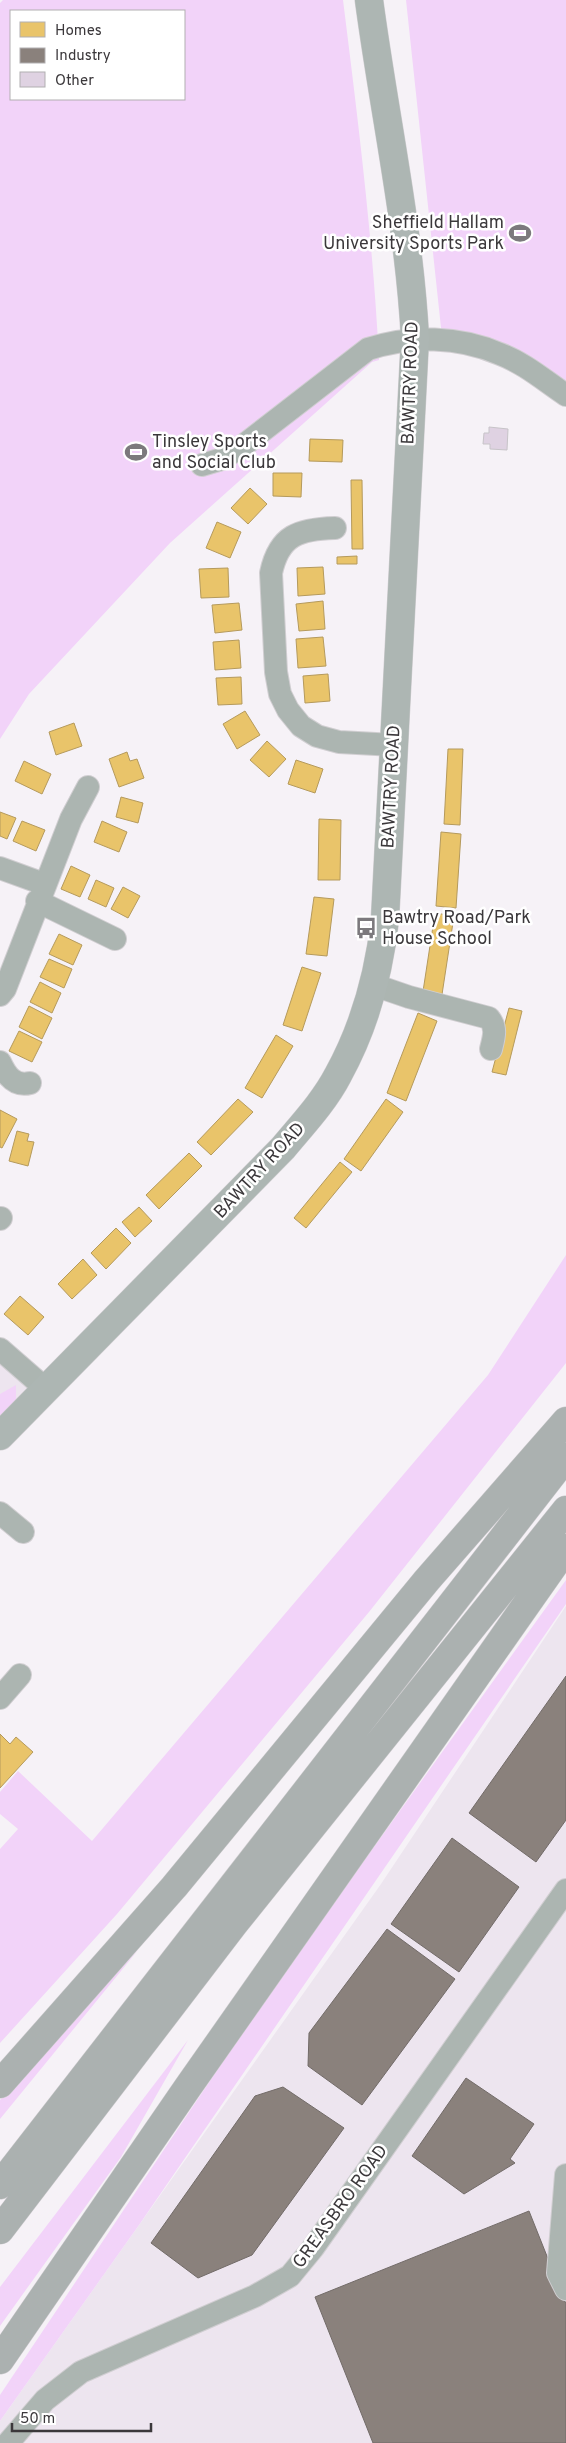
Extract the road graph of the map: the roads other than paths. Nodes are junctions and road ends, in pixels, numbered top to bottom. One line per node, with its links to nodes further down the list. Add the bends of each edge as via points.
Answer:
1 (370, 0): 2 (main road, BAWTRY ROAD, via 404,218)
2 (415, 338): 3 (street, via 470,345 501,354); 4 (street, via 368,349 244,444 222,459); 6 (main road, BAWTRY ROAD)
3 (566, 395)
4 (202, 465)
5 (335, 528): 6 (street, via 309,528 293,536 281,546 273,561 276,672 280,694 301,726 317,736 339,742)
6 (394, 745): 11 (main road, BAWTRY ROAD, via 386,919)
7 (88, 787): 9 (street, via 70,819)
8 (0, 868): 9 (street)
9 (41, 893): 10 (street); 12 (street)
10 (115, 939)
11 (374, 985): 13 (street, via 489,1018 495,1031); 17 (main road, BAWTRY ROAD, via 370,1002 338,1076 313,1113 234,1200)
12 (0, 994)
13 (491, 1049)
14 (0, 1062): 15 (street, via 6,1075 15,1082)
15 (30, 1083)
16 (0, 1349): 17 (street)
17 (47, 1390): 19 (main road, BAWTRY ROAD)
18 (566, 1421): 28 (highway, via 427,1580 174,1887)
19 (0, 1436)
20 (566, 1457): 30 (highway)
21 (566, 1510): 31 (highway, via 234,1924)
22 (0, 1513): 23 (street)
23 (23, 1532)
24 (566, 1548): 33 (highway)
25 (20, 1675): 26 (street)
26 (0, 1698)
27 (566, 1890): 34 (street, GREASBRO ROAD, via 290,2276 255,2296 82,2372 45,2400)
28 (0, 2084)
29 (566, 2175): 32 (street, via 558,2273)
30 (0, 2185)
31 (0, 2230)
32 (566, 2289)
33 (0, 2360)
34 (8, 2443)

